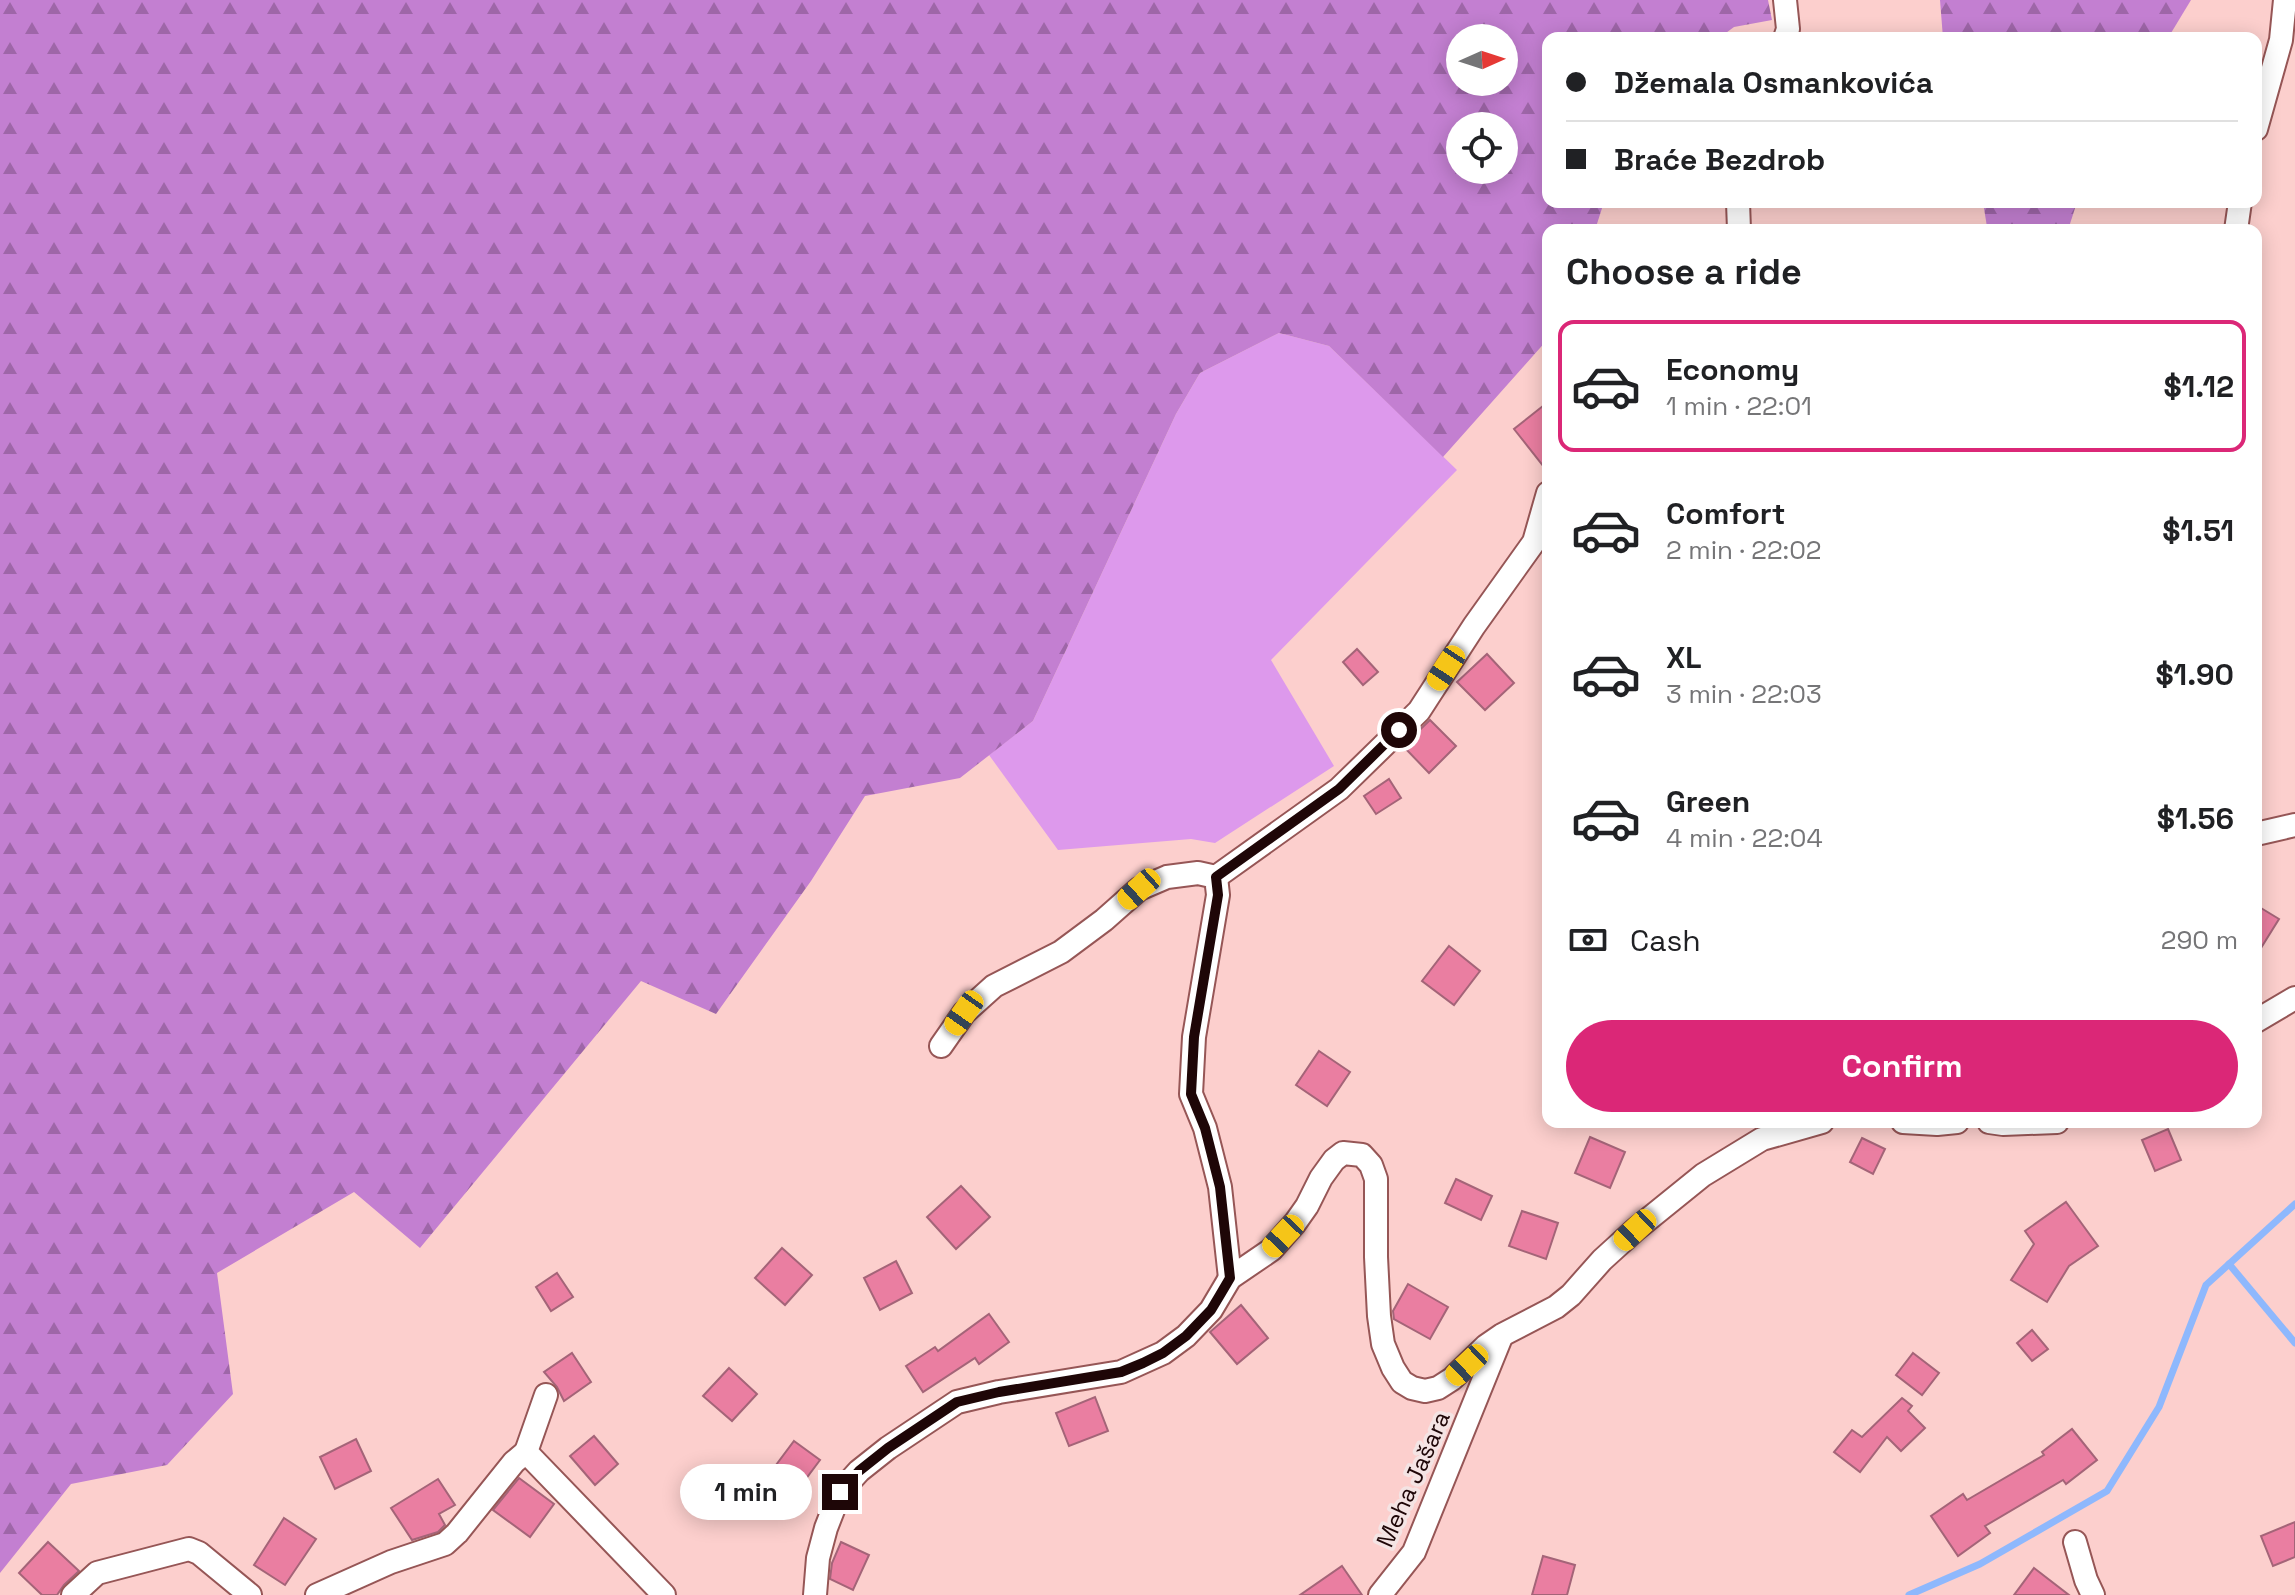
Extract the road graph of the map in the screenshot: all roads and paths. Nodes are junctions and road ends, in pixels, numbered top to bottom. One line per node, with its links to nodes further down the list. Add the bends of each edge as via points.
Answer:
1 (1785, 0): 3 (street)
2 (2285, 0): 4 (street, via 2281,40)
3 (1787, 32)
4 (2262, 108)
5 (1542, 514): 8 (street, via 1534,542 1419,711 1339,789)
6 (2295, 825): 7 (street)
7 (2262, 833)
8 (1216, 877): 11 (street, via 1167,877 1139,889 1061,952 994,986 964,1013); 13 (street, via 1218,895 1194,1037 1191,1094 1220,1187)
9 (2295, 998): 10 (street)
10 (2262, 1017)
11 (941, 1046)
12 (1801, 1128): 14 (street, via 1762,1139 1703,1175 1635,1230 1556,1307)
13 (1230, 1278): 14 (street, via 1271,1250 1307,1206 1334,1160 1353,1153 1371,1165 1376,1179 1379,1316 1383,1344 1402,1382 1425,1391 1438,1388); 22 (street, via 1211,1310 1186,1336 1153,1358 1121,1372 957,1402 888,1448 840,1492 818,1558)
14 (1502, 1335): 23 (street, Meha Jašara, via 1414,1552)
15 (546, 1395): 16 (street)
16 (526, 1452): 20 (street, via 445,1544); 21 (street)
17 (2075, 1542): 24 (street)
18 (73, 1595): 19 (street, via 97,1573 189,1549)
19 (250, 1595)
20 (317, 1595)
21 (664, 1595)
22 (815, 1595)
23 (1380, 1595)
24 (2093, 1595)

